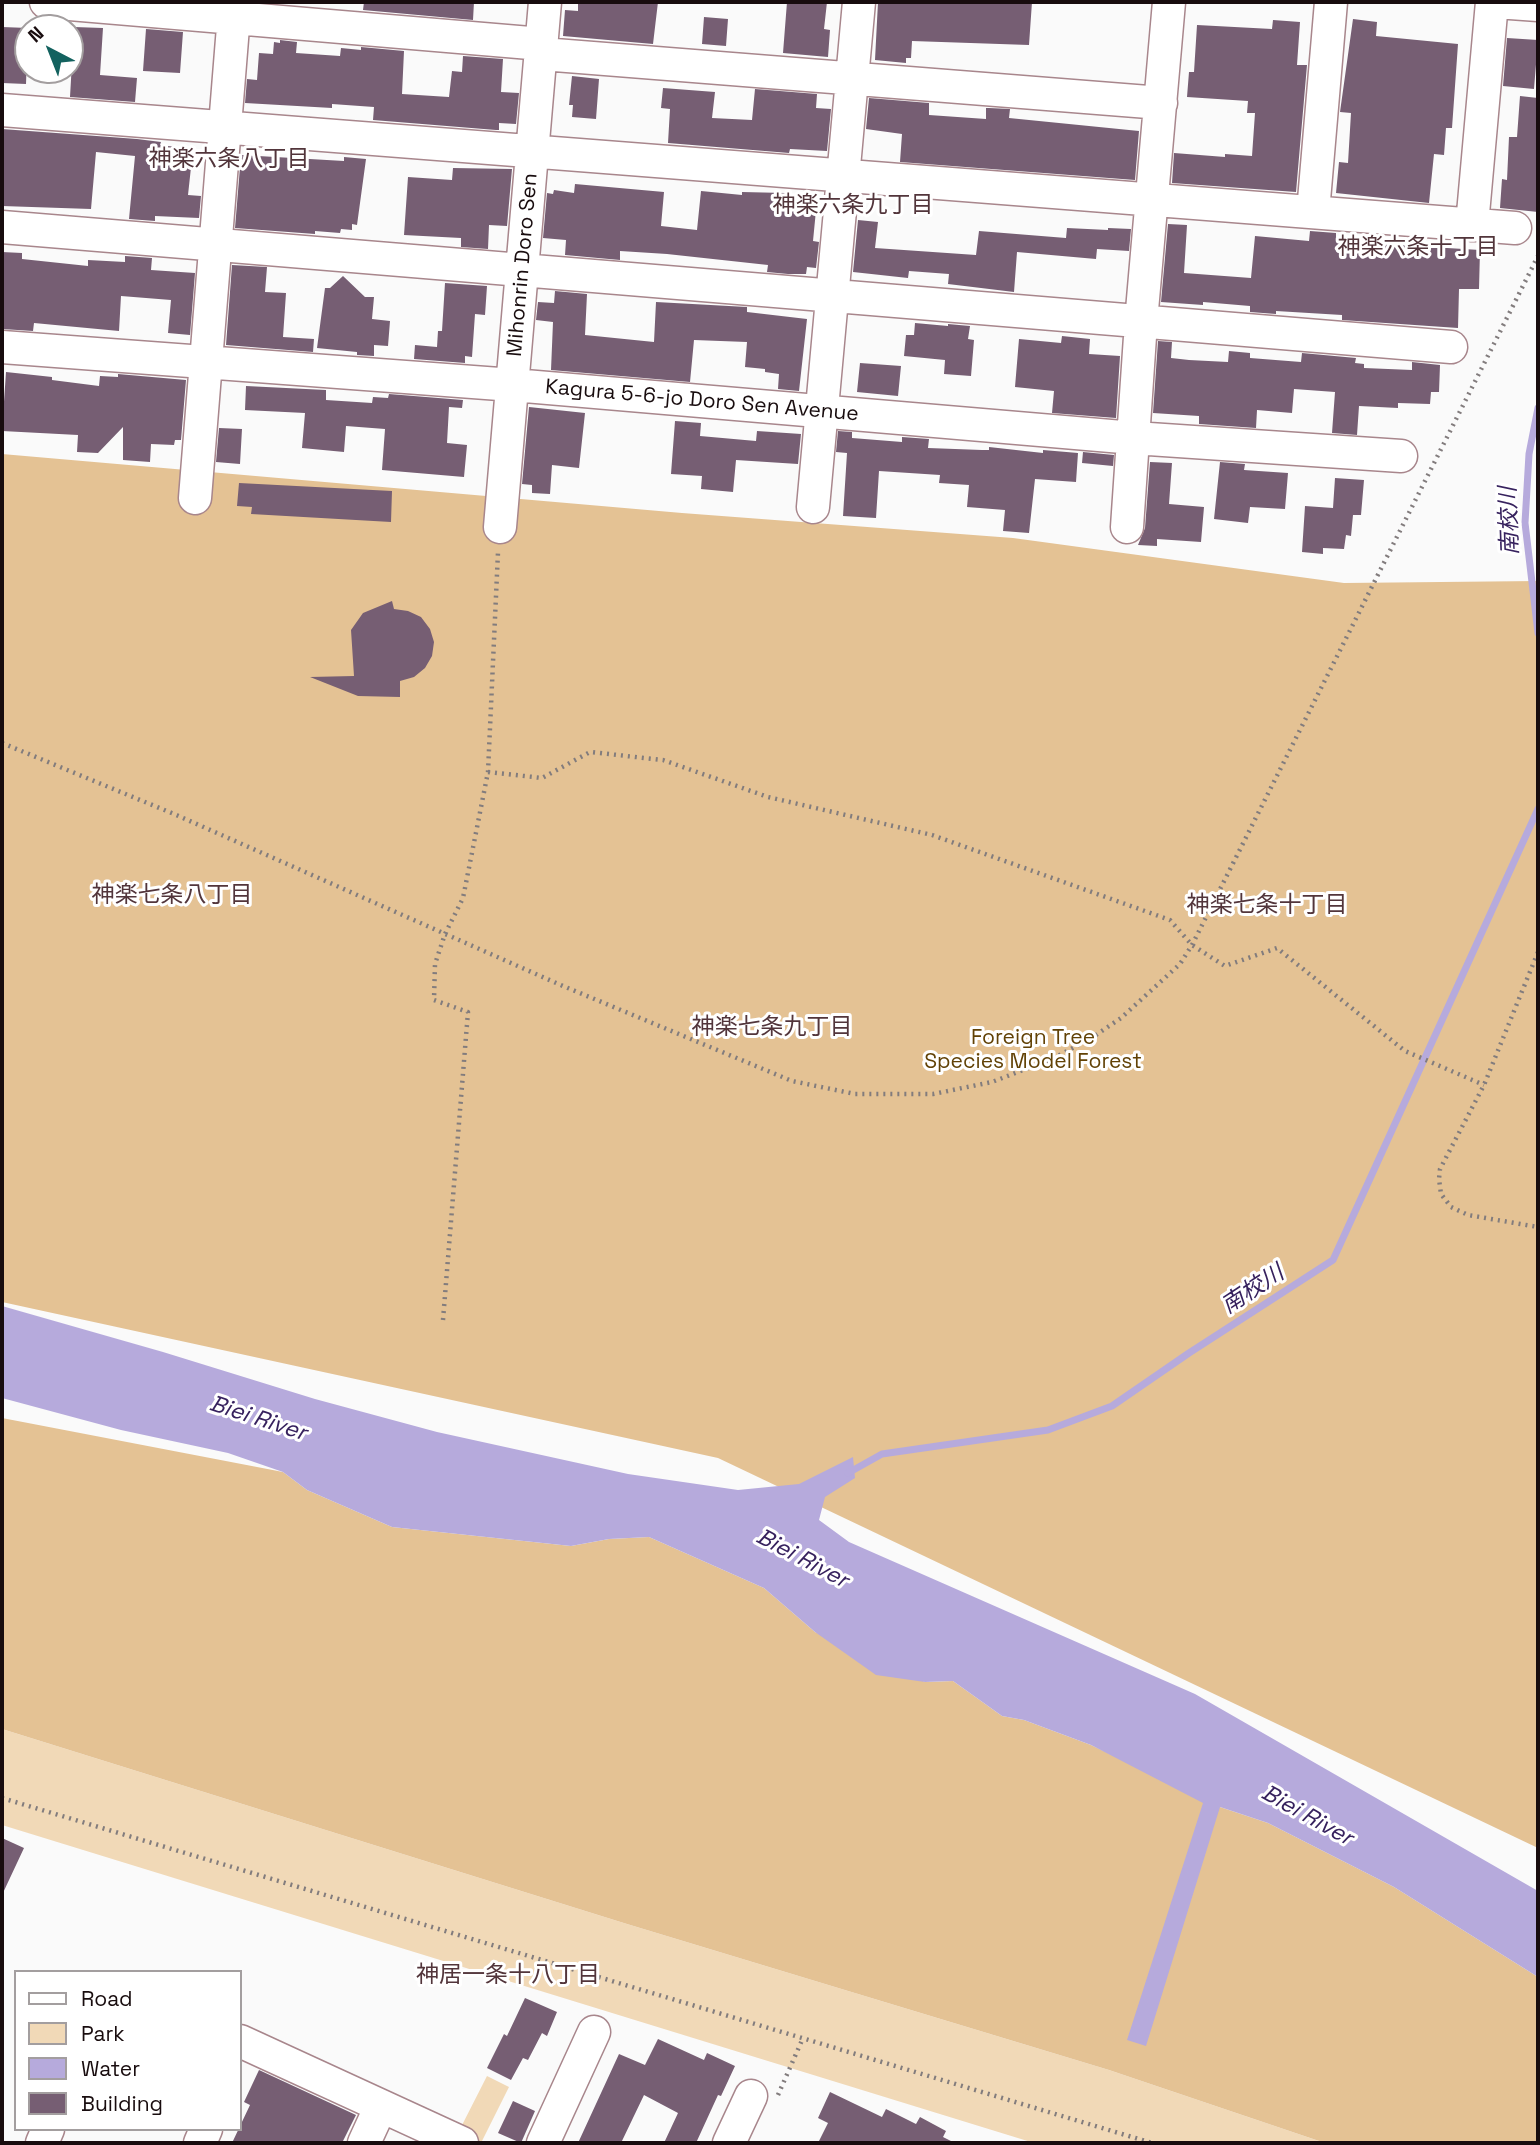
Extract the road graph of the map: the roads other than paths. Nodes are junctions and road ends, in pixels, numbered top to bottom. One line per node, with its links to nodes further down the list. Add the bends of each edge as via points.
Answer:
1 (46, 2): 8 (street)
2 (545, 2): 9 (street, Mihonrin Doro Sen)
3 (859, 2): 10 (street)
4 (1169, 2): 11 (street)
5 (1331, 2): 17 (street)
6 (1494, 2): 7 (street); 18 (street)
7 (1538, 5)
8 (234, 10): 9 (street); 13 (street)
9 (542, 49): 10 (street); 14 (street, Mihonrin Doro Sen)
10 (853, 80): 11 (street); 15 (street)
11 (1161, 103): 16 (street)
12 (2, 110): 13 (street)
13 (225, 128): 14 (street); 21 (street)
14 (533, 152): 15 (street); 22 (street, Mihonrin Doro Sen)
15 (843, 176): 16 (street); 23 (street)
16 (1153, 200): 17 (street); 24 (street)
17 (1313, 212): 18 (street)
18 (1472, 225): 20 (street)
19 (2, 227): 21 (street)
20 (1515, 228)
21 (215, 245): 22 (street); 27 (street)
22 (523, 270): 23 (street); 28 (street, Mihonrin Doro Sen)
23 (834, 296): 24 (street); 29 (street)
24 (1141, 321): 26 (street); 30 (street)
25 (2, 347): 27 (street, Kagura 5-6-jo Doro Sen Avenue)
26 (1451, 347)
27 (206, 361): 28 (street, Kagura 5-6-jo Doro Sen Avenue); 32 (street)
28 (513, 385): 29 (street, Kagura 5-6-jo Doro Sen Avenue); 34 (street, Mihonrin Doro Sen)
29 (821, 412): 30 (street, Kagura 5-6-jo Doro Sen Avenue); 33 (street)
30 (1134, 438): 31 (street, Kagura 5-6-jo Doro Sen Avenue); 35 (street)
31 (1401, 456)
32 (195, 498)
33 (813, 507)
34 (500, 527)
35 (1128, 527)
36 (594, 2032): 42 (street)
37 (242, 2047): 39 (street)
38 (764, 2096): 43 (street)
39 (381, 2106): 40 (street); 41 (street)
40 (364, 2143)
41 (462, 2143)
42 (543, 2143)
43 (729, 2143)

